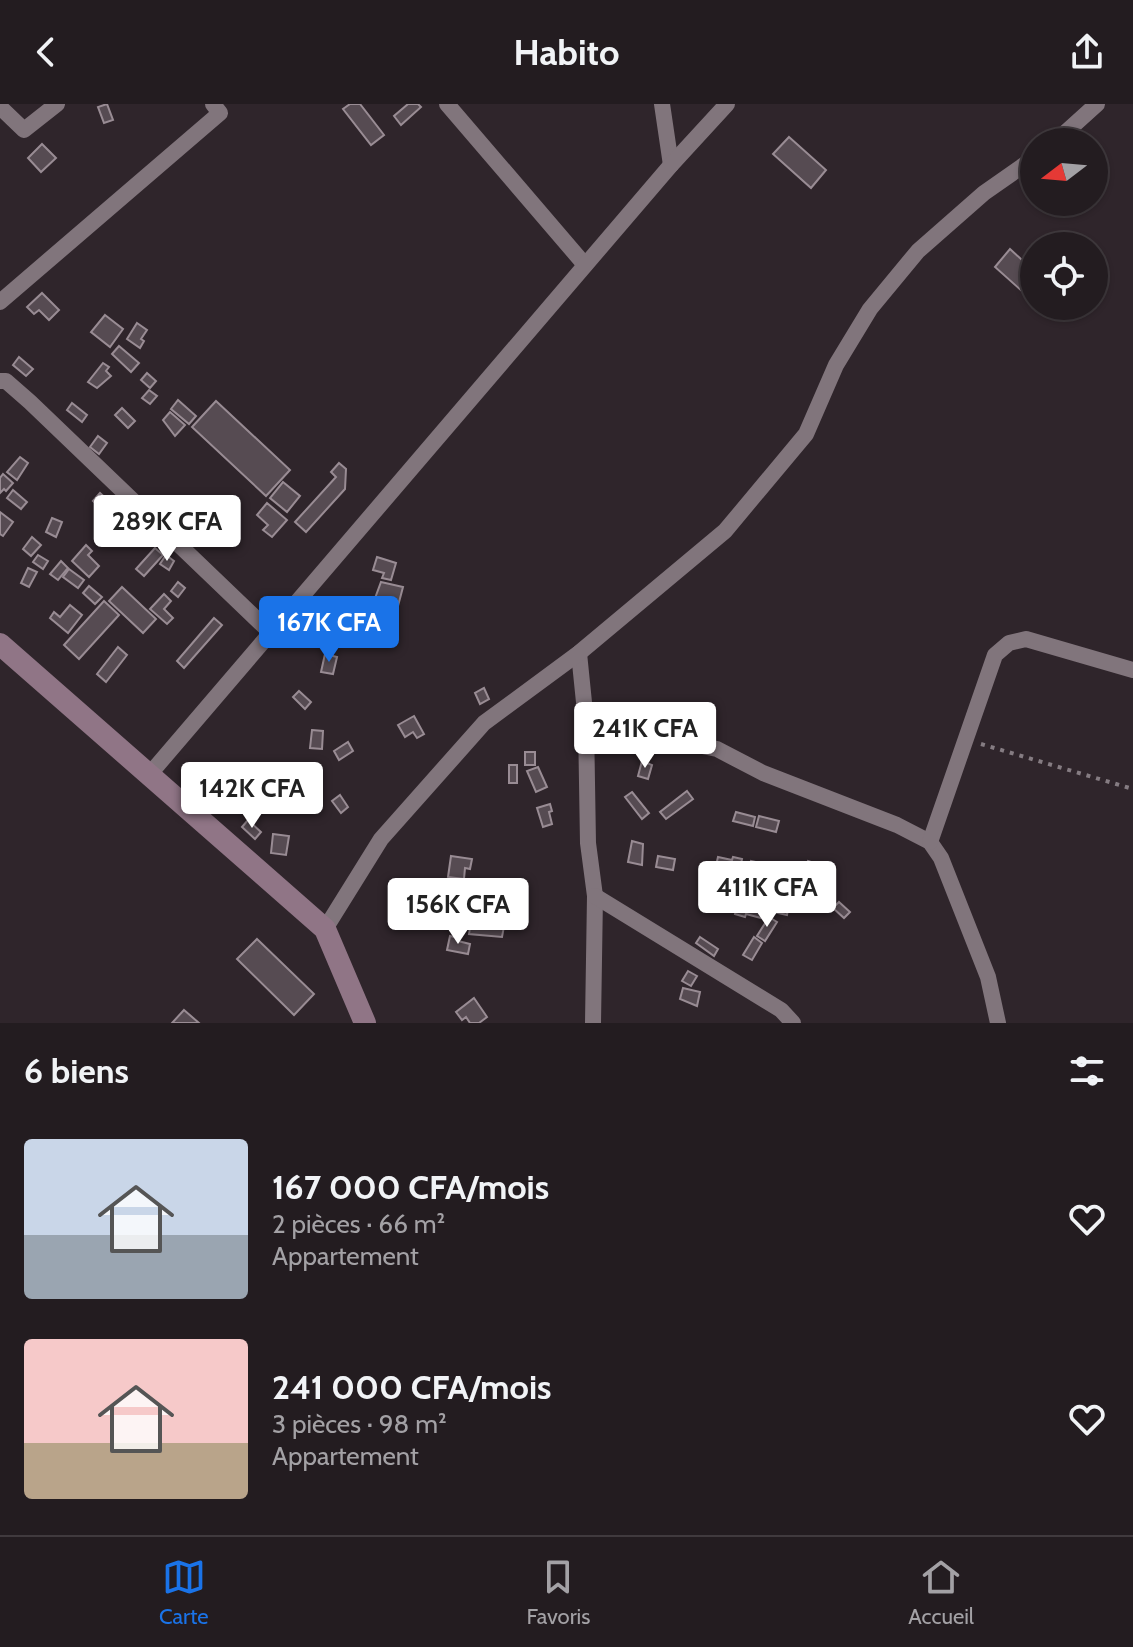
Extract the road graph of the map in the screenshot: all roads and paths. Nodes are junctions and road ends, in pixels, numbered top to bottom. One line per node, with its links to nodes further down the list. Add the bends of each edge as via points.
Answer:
1 (57, 104): 7 (street, via 24,130)
2 (213, 104): 12 (street, via 220,113)
3 (447, 104): 11 (street)
4 (662, 104): 9 (street)
5 (727, 104): 9 (street)
6 (1097, 104): 8 (street)
7 (0, 107)
8 (1070, 128)
9 (671, 165): 11 (street)
10 (1020, 168): 16 (street, via 984,193 909,262 870,309 806,434 725,531)
11 (585, 265): 14 (street)
12 (0, 302)
13 (0, 381): 14 (street, via 18,391)
14 (270, 632): 20 (street)
15 (0, 644): 20 (street)
16 (579, 653): 18 (street); 24 (street, via 484,723 381,839)
17 (1133, 670): 19 (street, via 1026,639 1009,643 995,655)
18 (586, 722): 22 (street, via 717,749); 23 (street, via 588,843)
19 (967, 740): 21 (path); 22 (street)
20 (149, 775): 24 (street)
21 (1133, 789)
22 (930, 842): 28 (street, via 988,977)
23 (595, 896): 26 (street); 27 (street, via 781,1010)
24 (325, 929): 25 (street)
25 (365, 1023)
26 (593, 1023)
27 (793, 1023)
28 (998, 1023)

